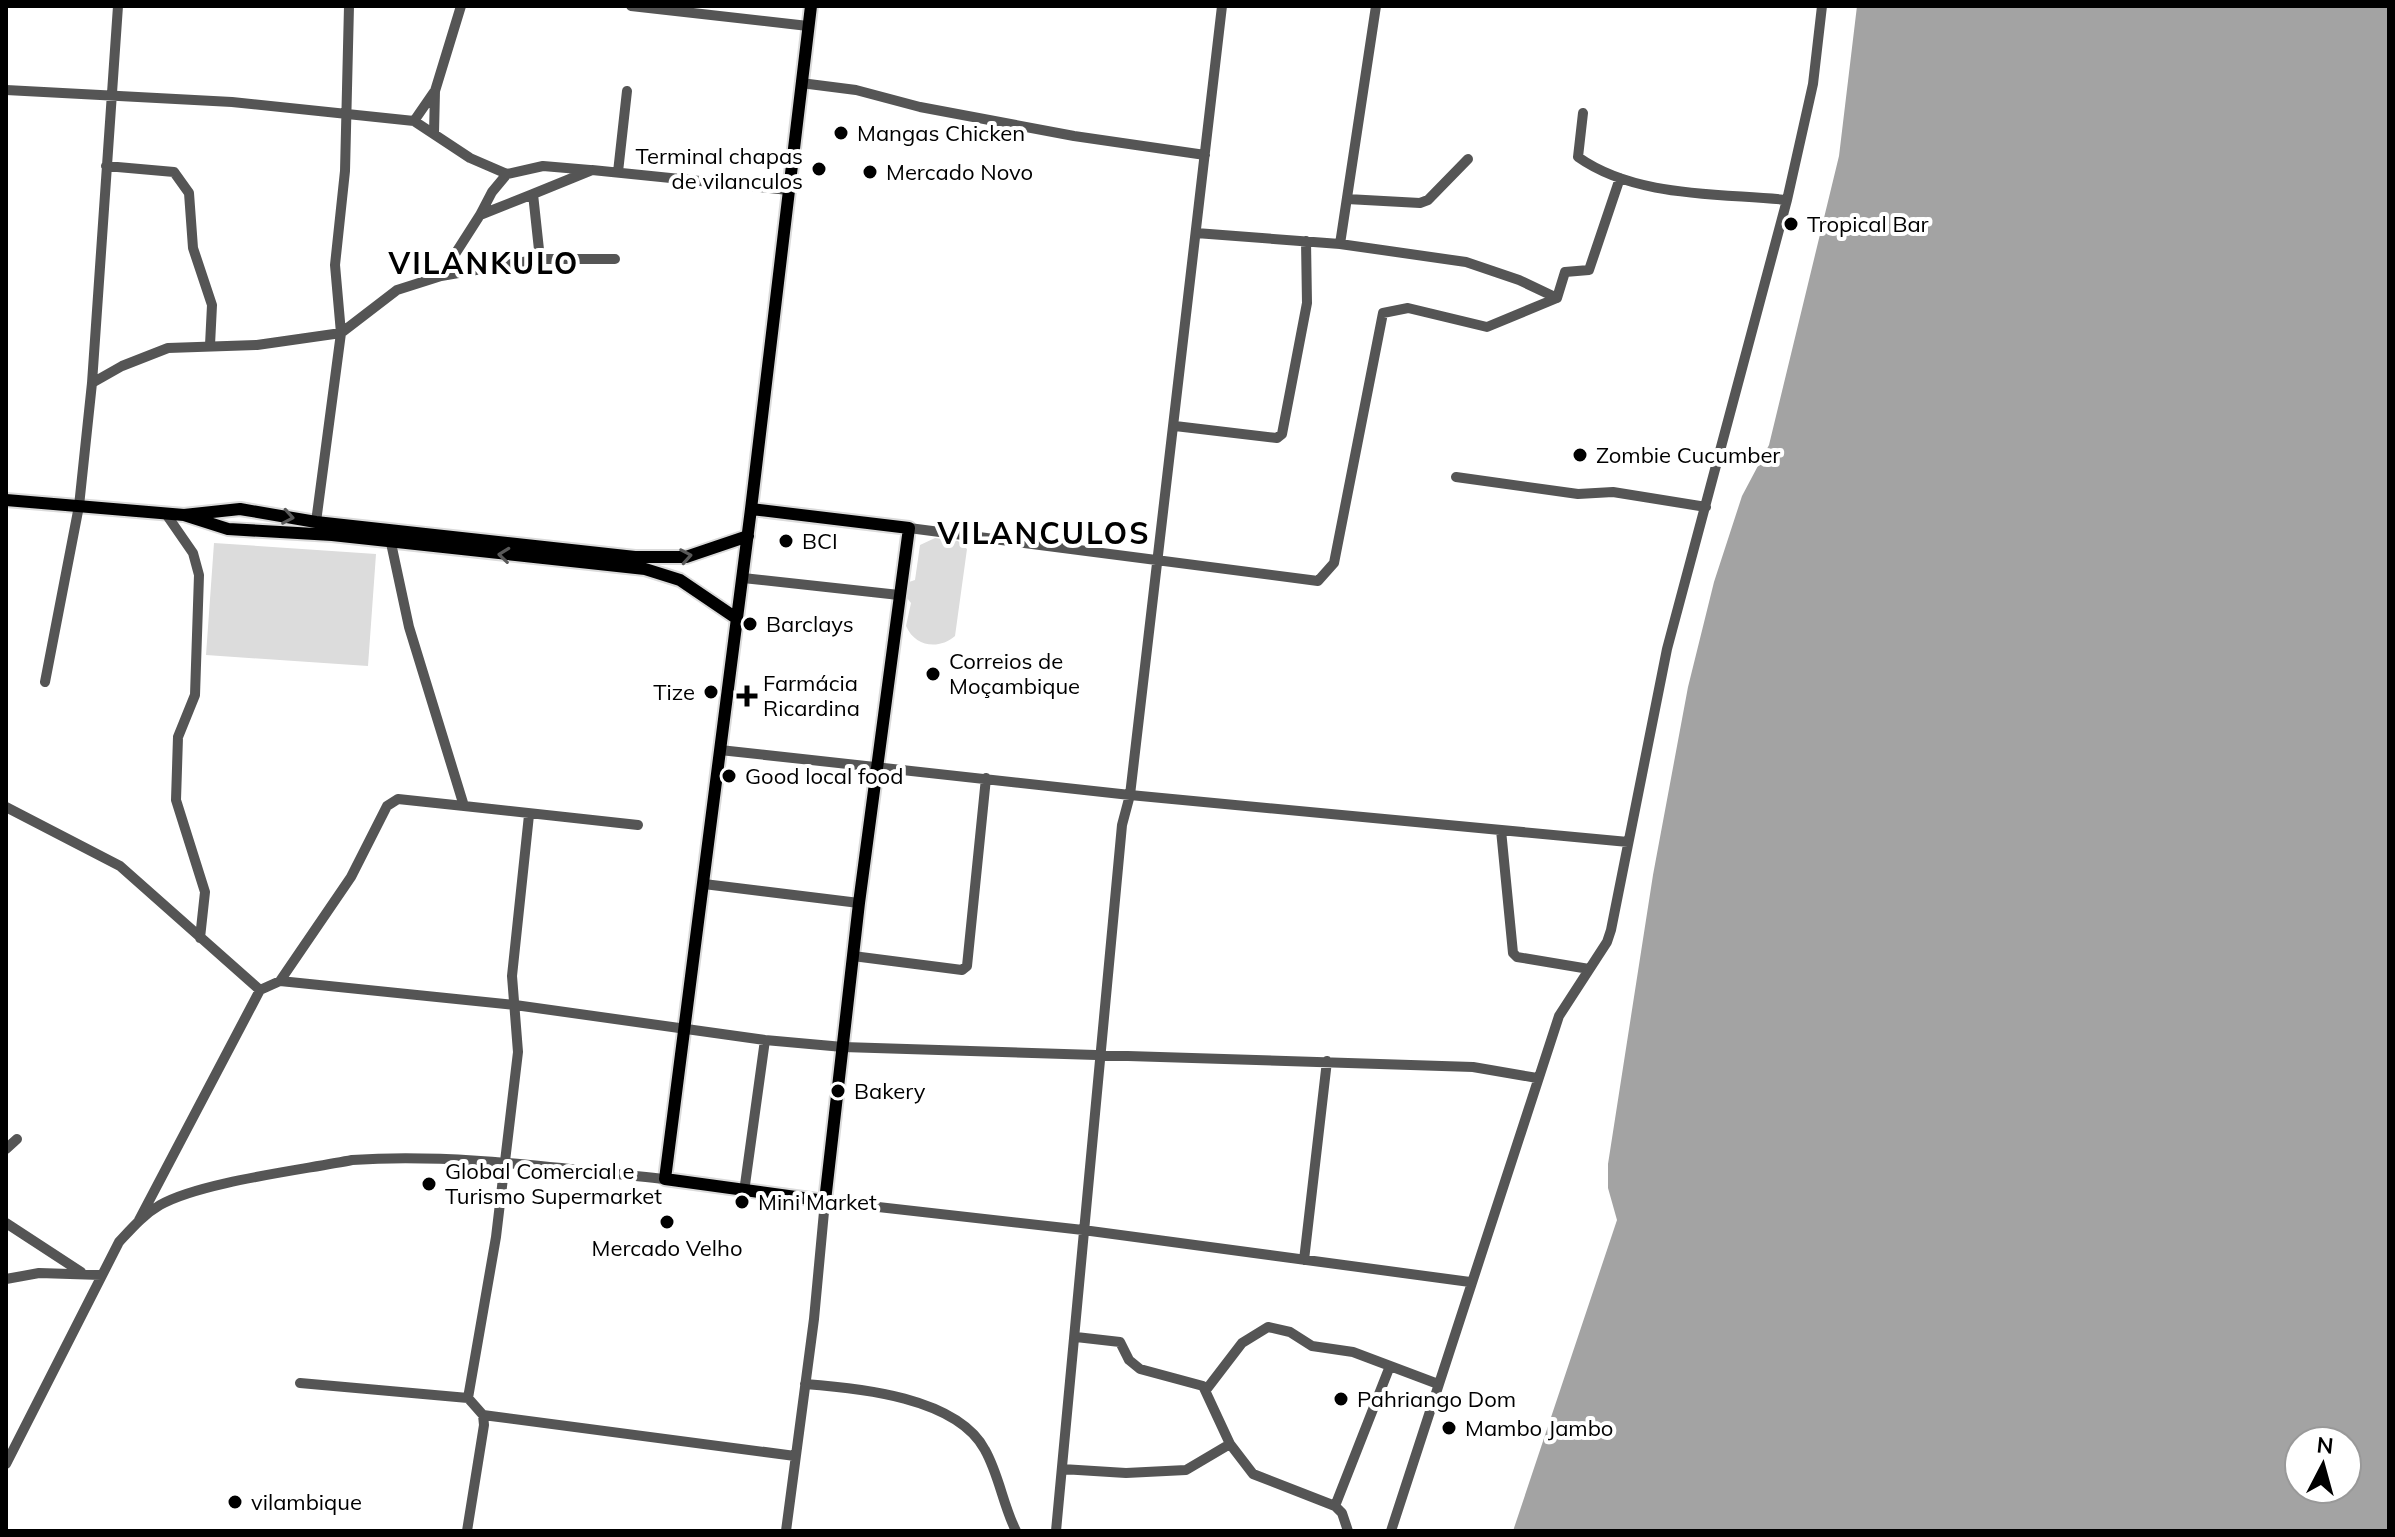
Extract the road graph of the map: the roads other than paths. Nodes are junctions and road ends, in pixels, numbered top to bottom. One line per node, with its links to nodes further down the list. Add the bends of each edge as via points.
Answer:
1 (118, 6): 14 (street)
2 (349, 6): 16 (street)
3 (461, 6): 12 (street)
4 (631, 6): 9 (street)
5 (811, 6): 9 (main road)
6 (1222, 6): 19 (street)
7 (1376, 6): 28 (street)
8 (1822, 6): 29 (street, via 1813,84)
9 (808, 26): 10 (main road)
10 (801, 83): 19 (street, via 1074,136); 26 (main road)
11 (6, 90): 14 (street)
12 (435, 91): 17 (street); 18 (street)
13 (627, 91): 23 (street)
14 (112, 97): 16 (street, via 232,102); 21 (street)
15 (1583, 113): 25 (street, via 1578,157)
16 (345, 115): 17 (street); 38 (street, via 335,265)
17 (414, 121): 18 (street)
18 (434, 133): 24 (street, via 470,158)
19 (1205, 155): 31 (street)
20 (1468, 159): 28 (street, via 1420,203)
21 (106, 166): 39 (street, via 174,172 188,188 193,248 212,305); 40 (street)
22 (592, 170): 23 (street); 24 (street, via 543,166); 27 (street)
23 (618, 172): 26 (street)
24 (507, 174): 30 (street)
25 (1620, 178): 29 (street); 37 (street, via 1589,270 1565,272)
26 (788, 190): 47 (main road)
27 (533, 194): 30 (street); 34 (street)
28 (1347, 199): 33 (street)
29 (1787, 200): 45 (street)
30 (480, 215): 36 (street)
31 (1196, 233): 32 (street); 41 (street)
32 (1306, 241): 33 (street); 41 (street, via 1307,303 1282,434 1277,438)
33 (1340, 244): 37 (street, via 1466,262)
34 (540, 259): 35 (street); 36 (street)
35 (615, 259)
36 (441, 276): 38 (street, via 382,298)
37 (1557, 298): 57 (street, via 1487,327 1408,308 1383,313 1334,563 1318,581)
38 (341, 333): 39 (street, via 257,345); 51 (street)
39 (210, 345): 40 (street, via 168,348)
40 (92, 383): 44 (street)
41 (1175, 426): 57 (street)
42 (1456, 477): 45 (street)
43 (6, 500): 44 (main road)
44 (79, 506): 49 (main road); 61 (street)
45 (1706, 507): 71 (street, via 1667,649)
46 (223, 509): 48 (main road); 50 (main road); 52 (main road)
47 (751, 509): 53 (main road); 55 (main road)
48 (248, 510): 51 (main road, one-way to 51); 54 (main road)
49 (166, 514): 50 (main road); 74 (street, via 193,553 199,575 195,695 178,737 176,800 205,892)
50 (184, 515): 52 (main road)
51 (316, 522): 55 (main road, one-way to 55, via 666,559)
52 (220, 528): 54 (main road)
53 (909, 528): 57 (street); 59 (main road)
54 (246, 531): 56 (main road)
55 (748, 536): 58 (main road)
56 (391, 543): 60 (main road, one-way to 56, via 680,580 645,569); 66 (street, via 409,627)
57 (1160, 559): 65 (street)
58 (743, 578): 59 (street); 60 (main road)
59 (899, 595): 63 (main road)
60 (736, 618): 62 (main road)
61 (45, 682)
62 (720, 750): 63 (street); 72 (main road)
63 (877, 766): 64 (street); 73 (main road)
64 (986, 778): 65 (street); 75 (street, via 967,966 962,970)
65 (1130, 795): 70 (street); 83 (street, via 1122,825)
66 (464, 806): 68 (street); 77 (street, via 398,799 387,806 351,877)
67 (6, 807): 74 (street, via 120,866)
68 (529, 815): 69 (street); 79 (street, via 512,976)
69 (638, 825)
70 (1501, 830): 71 (street); 76 (street, via 1513,953)
71 (1628, 842): 76 (street, via 1611,930)
72 (704, 884): 73 (street); 80 (main road)
73 (859, 903): 75 (main road)
74 (200, 938): 78 (street)
75 (853, 956): 82 (main road)
76 (1589, 969): 85 (street, via 1559,1016)
77 (280, 981): 78 (street); 79 (street)
78 (260, 990): 92 (street)
79 (515, 1005): 80 (street); 88 (street, via 518,1052)
80 (684, 1028): 81 (street); 89 (main road)
81 (765, 1040): 82 (street); 90 (street)
82 (843, 1047): 83 (street); 91 (main road)
83 (1100, 1057): 84 (street); 94 (street)
84 (1327, 1061): 85 (street, via 1473,1067); 95 (street)
85 (1537, 1078): 99 (street)
86 (17, 1139): 87 (street)
87 (6, 1149)
88 (505, 1163): 89 (street); 92 (street, via 429,1157 352,1160 195,1192 161,1204); 106 (street)
89 (665, 1179): 90 (main road)
90 (744, 1192): 91 (main road)
91 (825, 1201): 94 (street); 103 (street)
92 (139, 1220): 97 (street)
93 (6, 1223): 96 (street)
94 (1083, 1230): 95 (street); 100 (street)
95 (1304, 1260): 99 (street)
96 (84, 1274): 97 (street); 98 (street)
97 (101, 1275): 110 (street)
98 (6, 1279)
99 (1470, 1282): 104 (street)
100 (1076, 1337): 105 (street, via 1120,1342 1140,1369); 111 (street)
101 (1390, 1366): 104 (street); 105 (street, via 1353,1352 1312,1346 1290,1332 1268,1327 1242,1343); 112 (street)
102 (300, 1383): 106 (street)
103 (805, 1384): 109 (street); 115 (street, via 894,1395 962,1425 984,1448)
104 (1438, 1384): 118 (street)
105 (1206, 1390): 108 (street)
106 (468, 1398): 107 (street)
107 (483, 1415): 109 (street); 113 (street)
108 (1230, 1444): 111 (street, via 1186,1470); 112 (street, via 1258,1477)
109 (795, 1456): 114 (street)
110 (6, 1464)
111 (1062, 1469): 116 (street)
112 (1335, 1506): 117 (street)
113 (467, 1531)
114 (786, 1531)
115 (1016, 1531)
116 (1056, 1531)
117 (1348, 1531)
118 (1391, 1531)

